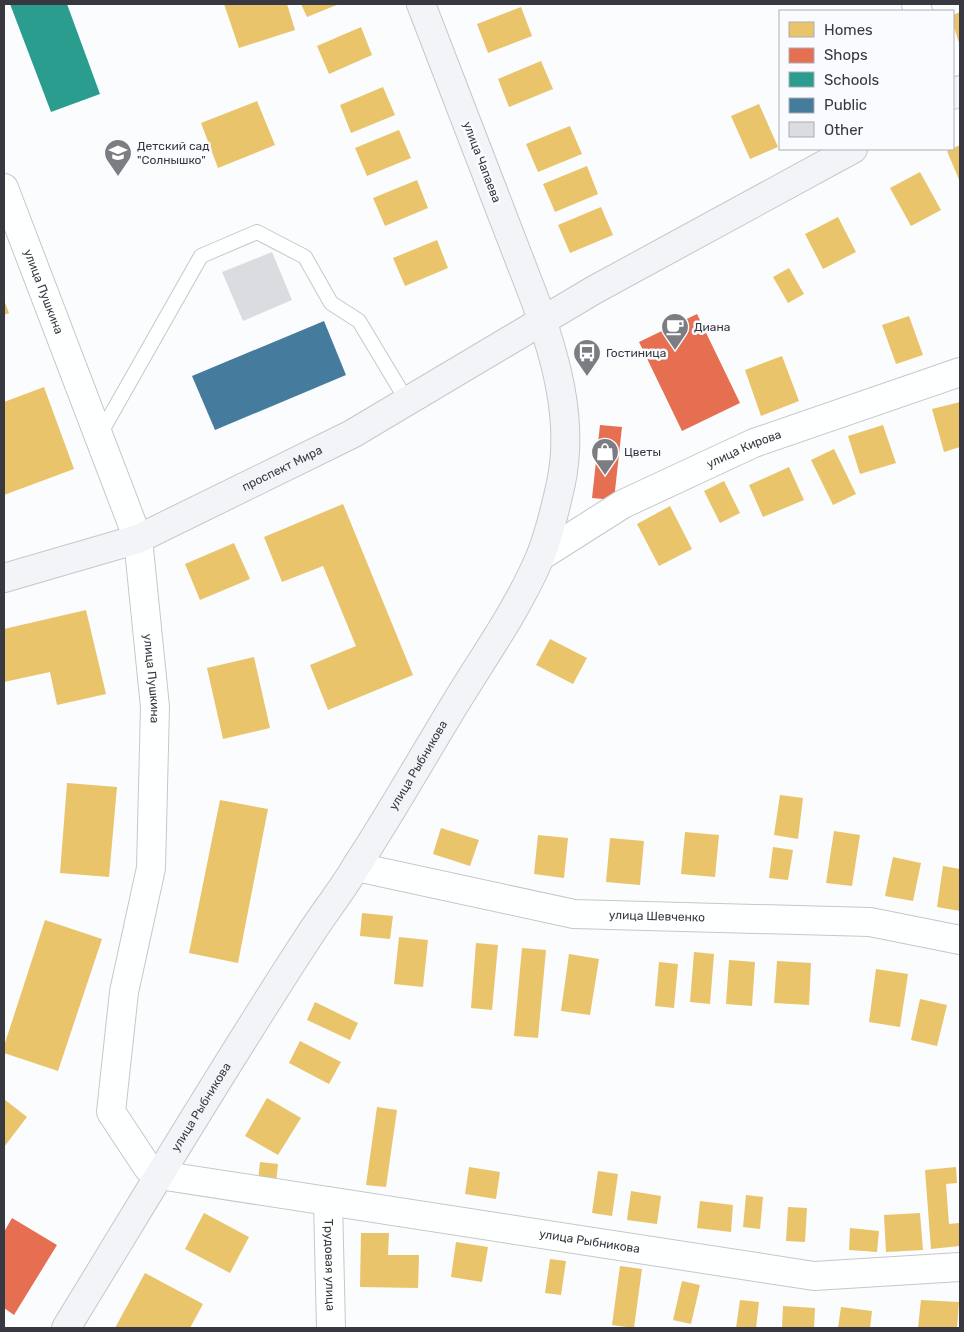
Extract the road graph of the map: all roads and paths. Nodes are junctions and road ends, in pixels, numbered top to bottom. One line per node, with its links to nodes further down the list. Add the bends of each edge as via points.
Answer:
1 (421, 4): 4 (street, улица Чапаева)
2 (851, 150): 4 (street, проспект Мира)
3 (4, 188): 7 (street, улица Пушкина)
4 (542, 320): 6 (street, проспект Мира); 9 (street, улица Рыбникова, via 562,391 566,451 561,483)
5 (960, 372): 9 (street, улица Кирова, via 754,443 623,504)
6 (407, 401): 7 (lane, via 359,321 330,303 305,257 257,232 201,256); 8 (street, проспект Мира, via 352,434)
7 (99, 437): 8 (street, улица Пушкина)
8 (138, 539): 10 (street, проспект Мира); 13 (street, улица Пушкина, via 155,707 151,868 124,992 111,1112 148,1168)
9 (541, 556): 11 (street, улица Рыбникова, via 513,609)
10 (4, 578)
11 (357, 866): 12 (street, улица Шевченко, via 574,914 870,922); 13 (street, улица Рыбникова)
12 (960, 940)
13 (159, 1175): 14 (street, улица Рыбникова); 16 (street, улица Рыбникова)
14 (328, 1201): 15 (street, улица Рыбникова, via 814,1276); 17 (street, Трудовая улица)
15 (960, 1267)
16 (66, 1328)
17 (332, 1328)

